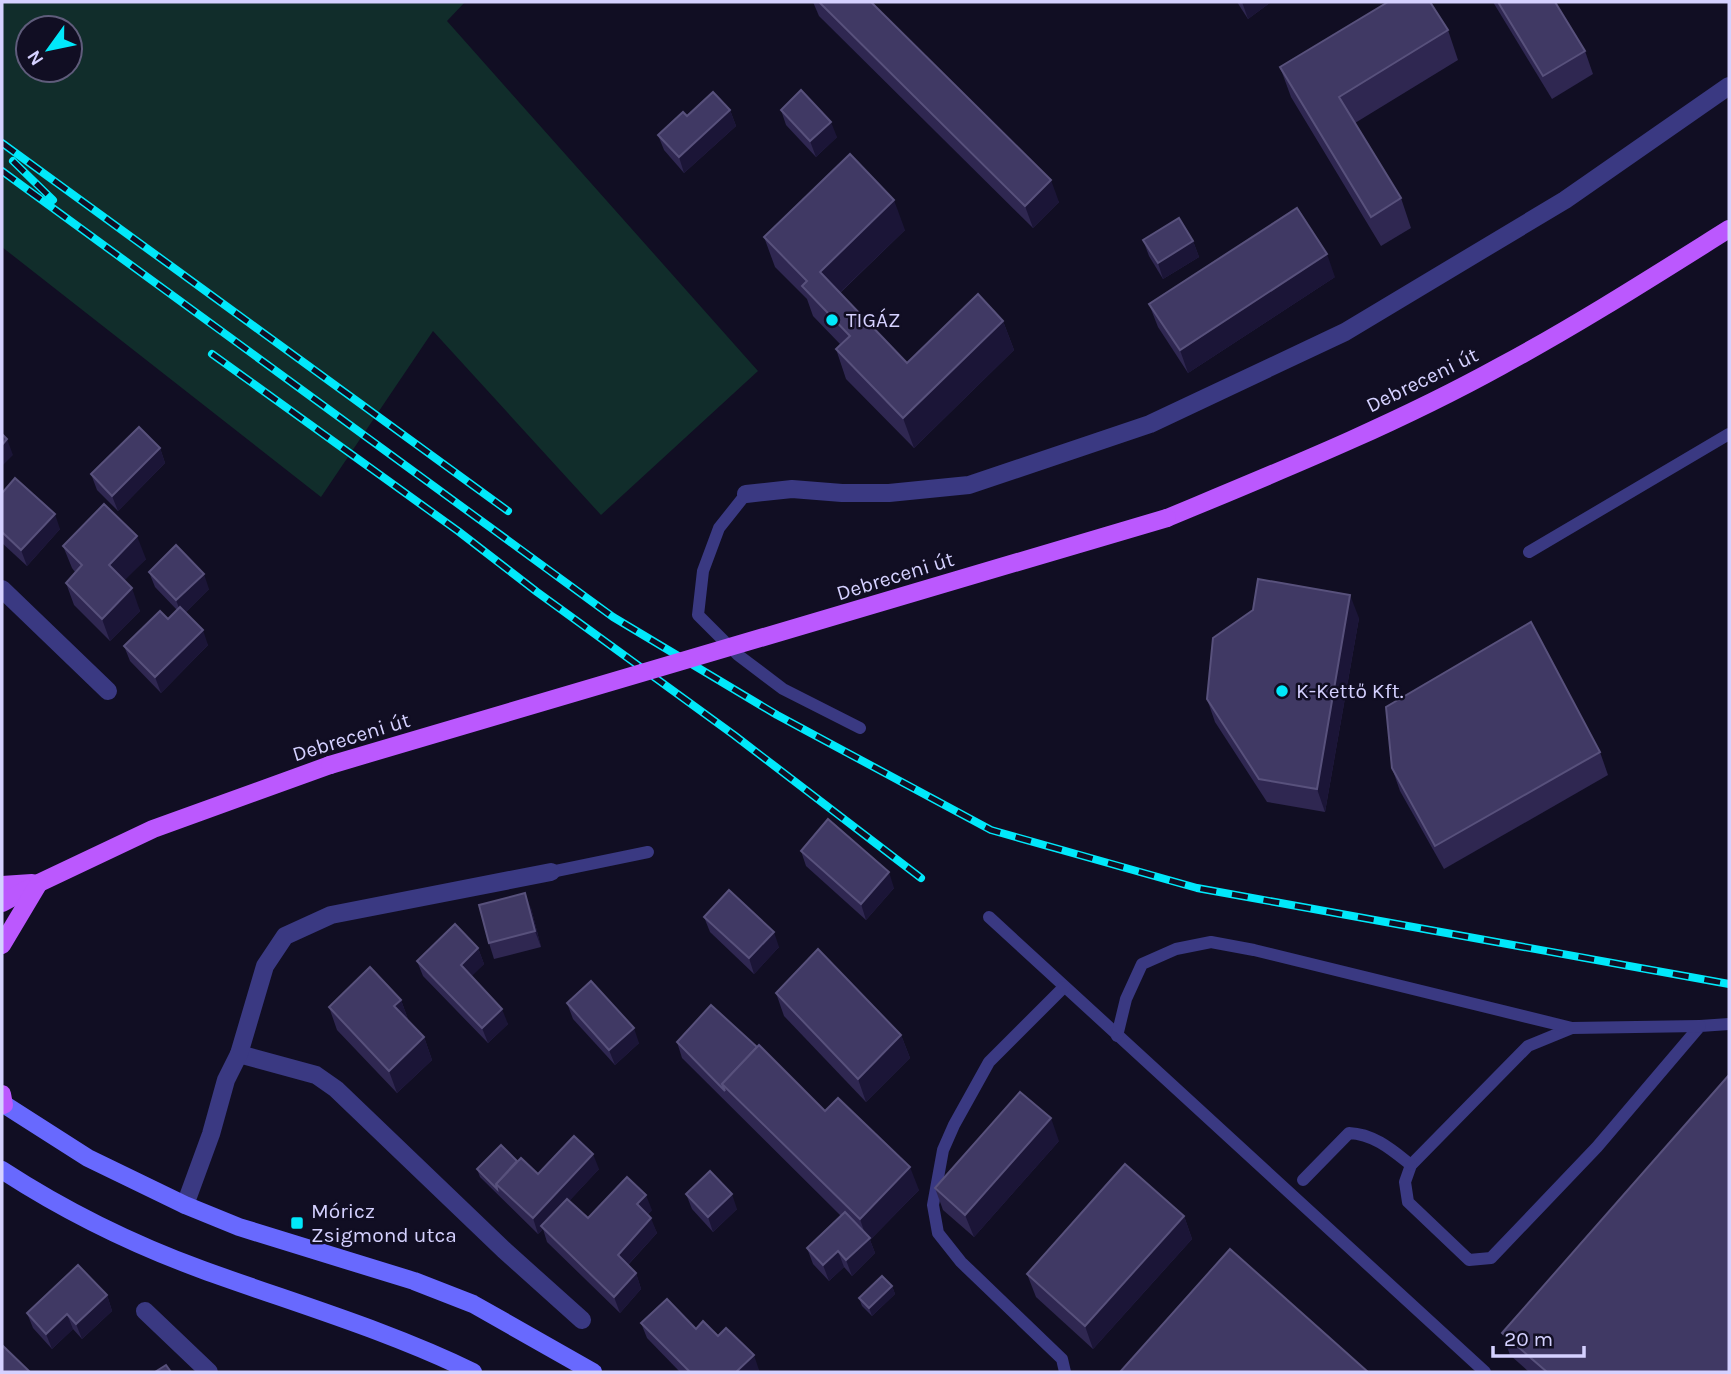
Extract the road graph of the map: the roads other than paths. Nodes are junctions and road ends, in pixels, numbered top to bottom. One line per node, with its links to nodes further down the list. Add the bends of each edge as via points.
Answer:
1 (1729, 86): 4 (street, via 1565,200 1345,332 1150,424 969,485 889,493 792,489)
2 (1729, 229): 11 (main road, Debreceni út, bridge, via 1491,372 1425,406 1167,518 330,765 153,829)
3 (1729, 434): 5 (lane)
4 (746, 494): 8 (lane, via 719,527 703,571 698,615 738,655 783,689)
5 (1529, 552)
6 (2, 589): 7 (street)
7 (108, 691)
8 (860, 728)
9 (648, 852): 10 (lane)
10 (551, 872): 21 (street, via 331,915 285,936 265,966)
11 (39, 883): 12 (main road, Debreceni út); 13 (main road, Debreceni út); 15 (main road)
12 (2, 885)
13 (2, 903)
14 (989, 917): 16 (lane)
15 (2, 946)
16 (1064, 987): 20 (lane); 32 (lane, via 989,1062 943,1150 933,1205 938,1233 961,1262 1062,1359)
17 (1729, 1024): 18 (lane)
18 (1700, 1026): 19 (lane); 23 (lane, via 1597,1147 1491,1258 1469,1260 1408,1202 1405,1182)
19 (1572, 1028): 20 (lane, via 1211,942 1176,949 1142,964 1126,999); 23 (lane, via 1528,1046)
20 (1117, 1036): 33 (lane)
21 (239, 1054): 26 (street); 28 (street, via 316,1075 336,1088)
22 (2, 1101): 26 (main road, via 88,1158)
23 (1411, 1165): 25 (lane, via 1364,1134 1349,1133)
24 (2, 1170): 30 (main road, via 114,1233 201,1269 427,1349)
25 (1303, 1180)
26 (185, 1205): 31 (main road, via 473,1304)
27 (145, 1311): 29 (street)
28 (582, 1320)
29 (209, 1372)
30 (473, 1372)
31 (593, 1372)
32 (1065, 1372)
33 (1485, 1372)

